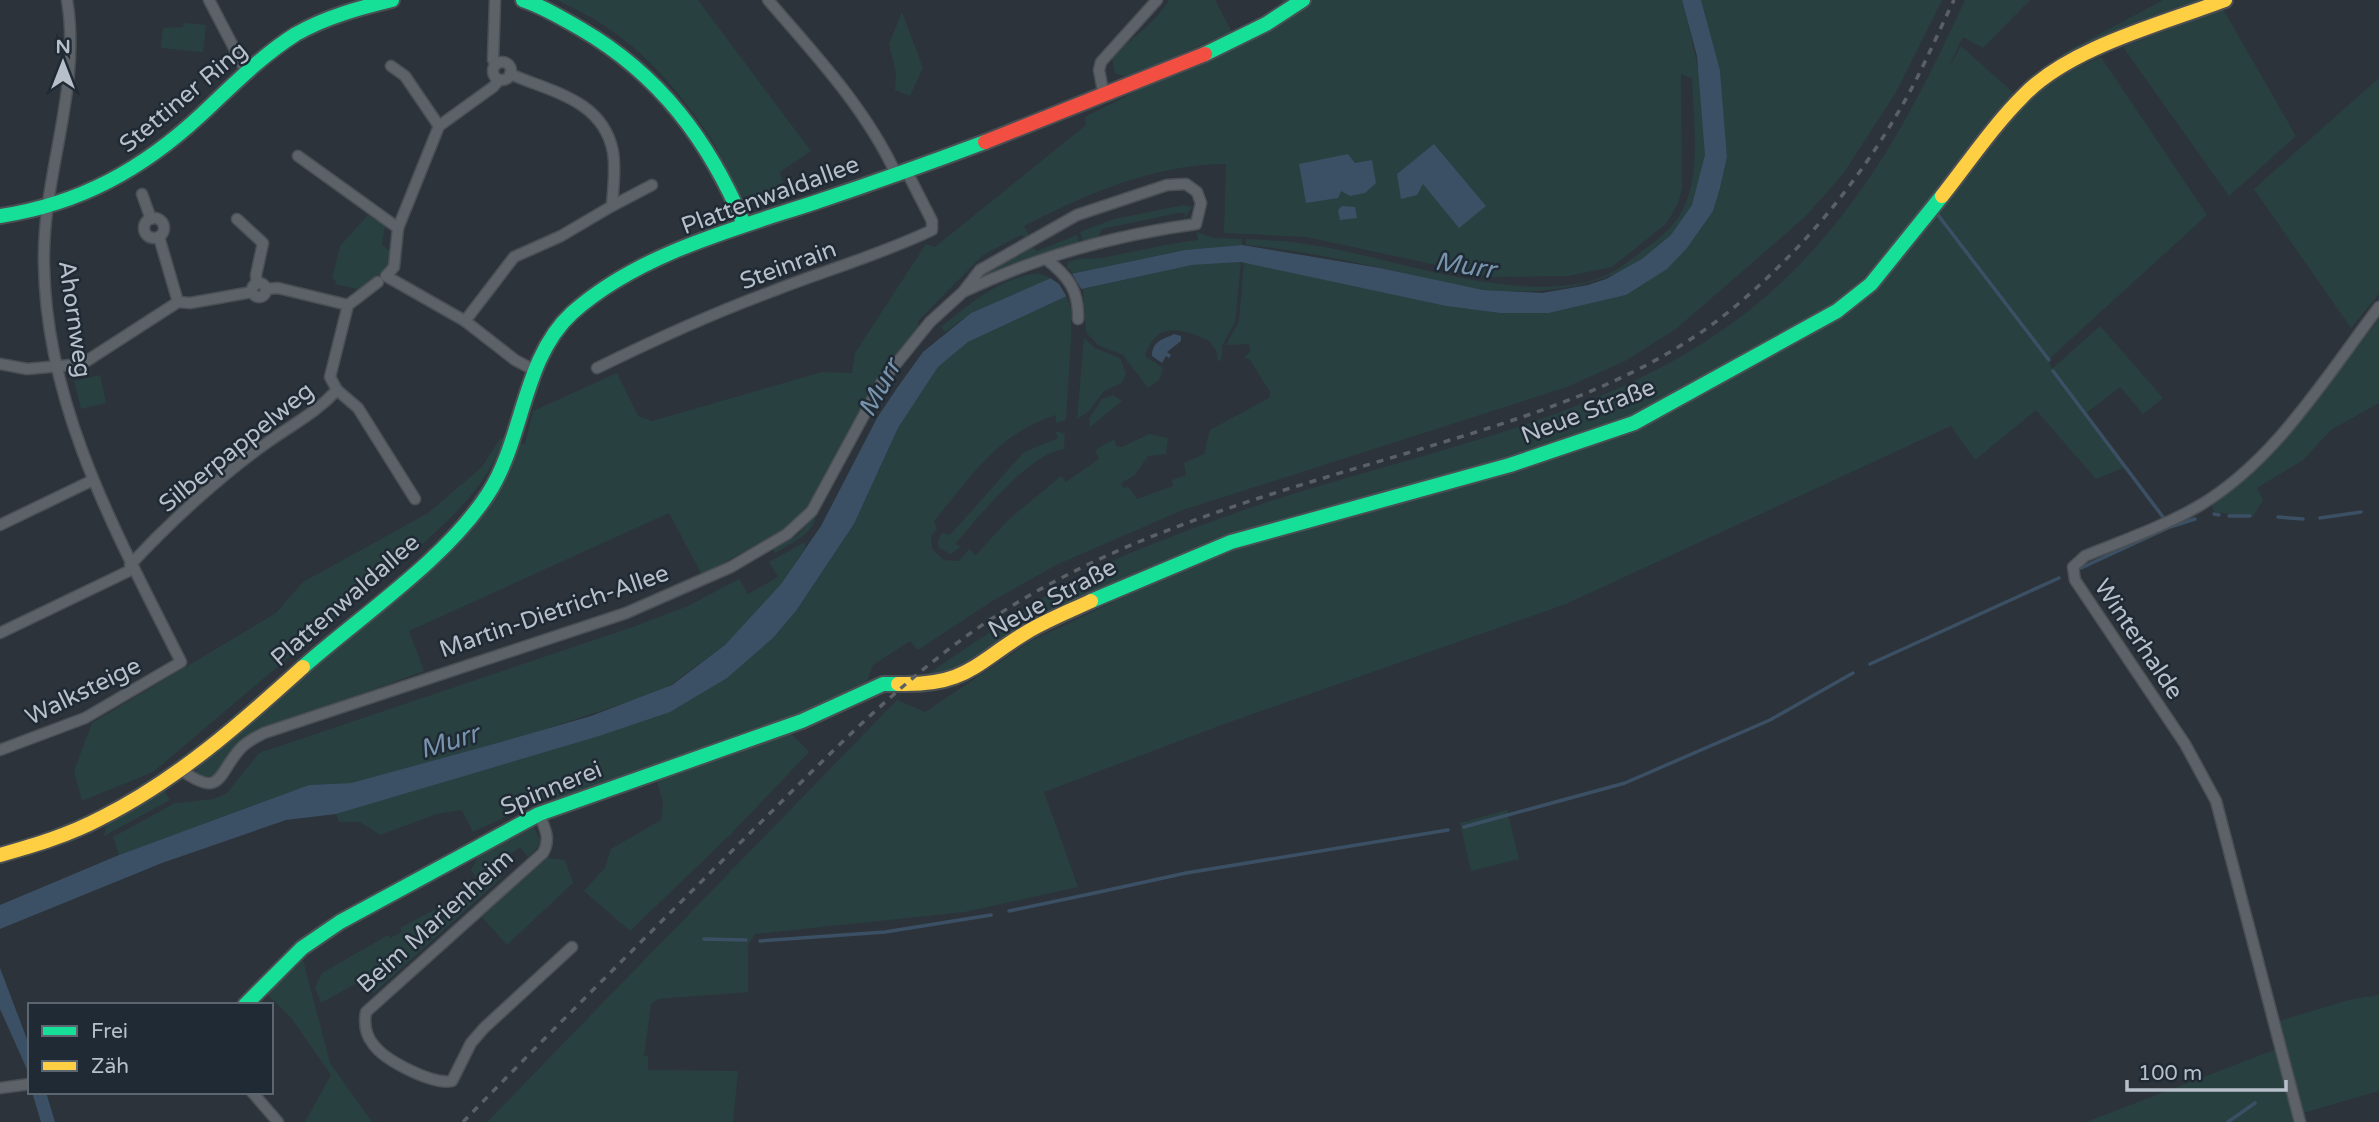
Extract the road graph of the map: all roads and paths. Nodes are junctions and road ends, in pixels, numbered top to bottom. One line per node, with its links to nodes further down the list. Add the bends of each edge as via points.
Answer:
1 (67, 0): 22 (street, Ahornweg, via 71,60)
2 (209, 0): 12 (street)
3 (392, 0): 12 (street, Stettiner Ring, via 347,10 320,22)
4 (495, 0): 10 (street)
5 (523, 0): 25 (street, via 600,38 661,87 710,149)
6 (768, 0): 18 (street, via 864,118)
7 (1157, 0): 15 (street, via 1101,62)
8 (1303, 0): 15 (street, Plattenwaldallee, via 1254,31)
9 (2225, 0): 47 (street, Neue Straße, via 2053,71 2023,95 1871,284 1837,311 1634,423 1510,466 1231,542 1117,588 1028,631 960,677 932,685)
10 (496, 64): 13 (street, via 507,64); 14 (street, via 493,74)
11 (391, 66): 16 (street, via 405,76)
12 (246, 71): 22 (street, Stettiner Ring, via 157,155 113,184)
13 (510, 74): 14 (street); 21 (street, via 586,106 598,117 613,153)
14 (499, 80): 16 (street)
15 (1104, 96): 18 (street, Plattenwaldallee)
16 (439, 126): 26 (street)
17 (298, 156): 26 (street)
18 (901, 172): 25 (street, Plattenwaldallee); 38 (street, Steinrain, via 932,220 932,230 873,257 761,296)
19 (652, 186): 21 (street)
20 (142, 194): 31 (street, via 151,219 145,232 159,237)
21 (612, 206): 35 (street, via 514,257)
22 (49, 208): 23 (street, Stettiner Ring); 37 (street, Ahornweg, via 44,263)
23 (0, 216)
24 (237, 219): 29 (street, via 263,243)
25 (744, 224): 39 (street, Plattenwaldallee, via 704,239 593,296 571,314 545,347)
26 (398, 228): 35 (street, via 394,267 386,275)
27 (1046, 259): 30 (street, Martin-Dietrich-Allee); 30 (street, Martin-Dietrich-Allee, via 1142,232 1196,224 1199,197 1183,183 1104,203 998,258 980,270); 34 (street, via 1076,291)
28 (378, 282): 32 (street)
29 (258, 288): 31 (street); 32 (street, via 278,288)
30 (963, 292): 49 (street, Martin-Dietrich-Allee, via 930,322 883,380 812,511 759,551 626,613 264,733 240,749 224,777 215,783 199,782)
31 (177, 302): 37 (street, via 82,364)
32 (348, 305): 40 (street, via 330,377)
33 (2379, 307): 58 (street, Winterhalde, via 2273,445 2198,507 2085,556 2073,569 2075,580 2185,744 2216,801)
34 (1078, 319)
35 (465, 321): 39 (street)
36 (0, 364): 37 (street)
37 (56, 368): 41 (street, Ahornweg)
38 (597, 368)
39 (534, 370): 49 (street, Plattenwaldallee, via 499,477 460,530)
40 (337, 390): 42 (street, via 358,408); 44 (street, Silberpappelweg, via 320,409 239,465)
41 (91, 481): 43 (street); 44 (street, Ahornweg)
42 (415, 499)
43 (0, 525)
44 (131, 567): 45 (street, Silberpappelweg); 46 (street, Ahornweg)
45 (0, 633)
46 (181, 662): 48 (street, Walksteige, via 85,718)
47 (908, 683): 50 (street, Spinnerei, via 883,684 802,721)
48 (0, 750)
49 (181, 770): 51 (street, Plattenwaldallee, via 93,822)
50 (540, 814): 52 (street, Beim Marienheim, via 547,831 543,853 366,1012 364,1024 373,1045 426,1077 440,1083 452,1081 484,1028); 53 (street, Spinnerei, via 340,922 302,948)
51 (0, 855)
52 (572, 947)
53 (247, 1003)
54 (28, 1084): 55 (street)
55 (0, 1088)
56 (253, 1094): 57 (street)
57 (278, 1122)
58 (2300, 1122)

